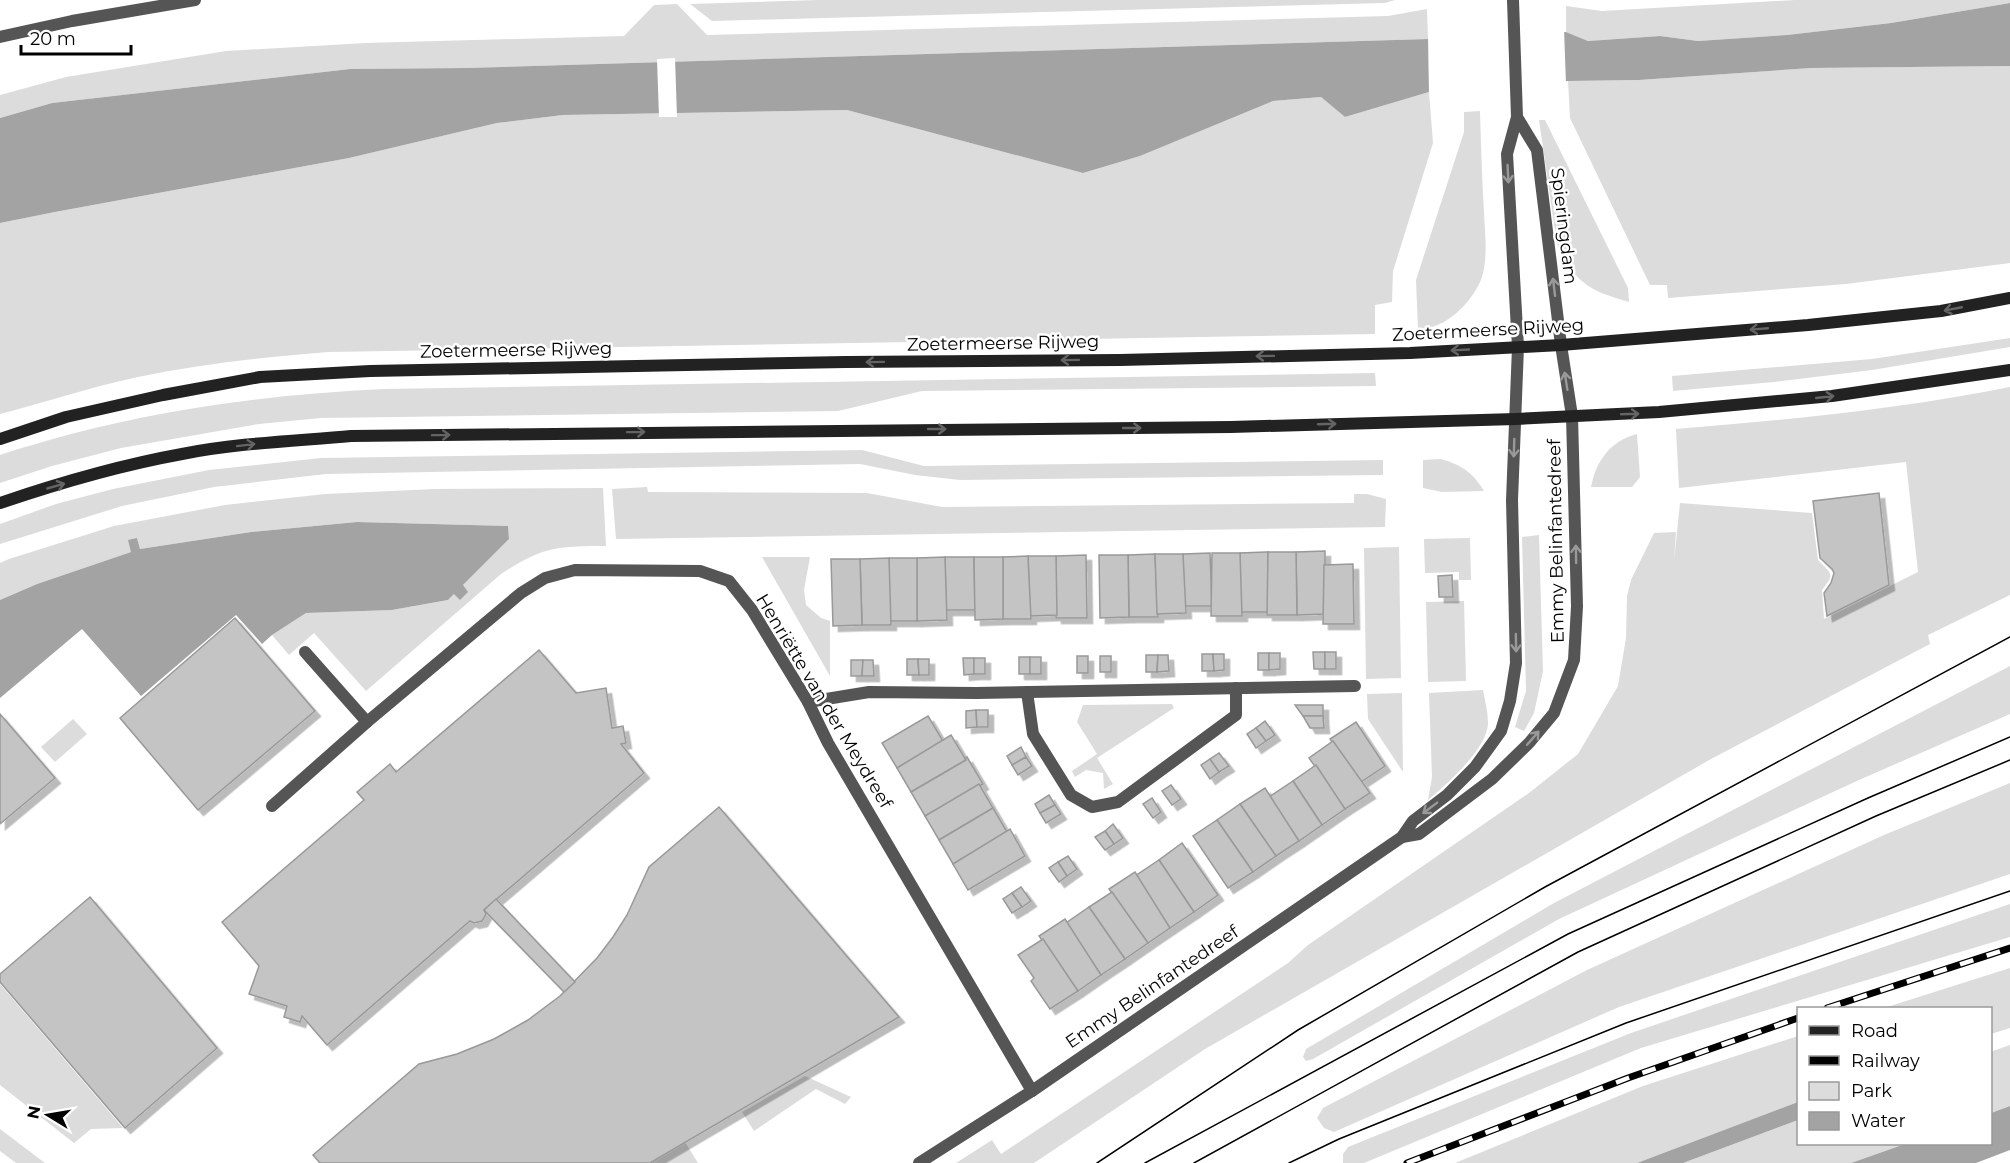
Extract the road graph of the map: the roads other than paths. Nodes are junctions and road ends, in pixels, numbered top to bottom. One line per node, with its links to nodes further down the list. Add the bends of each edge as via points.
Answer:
1 (195, 0): 3 (street)
2 (1513, 3): 4 (street, Spieringdam)
3 (0, 37)
4 (1517, 117): 6 (street, Spieringdam, one-way to 4, via 1537,150); 7 (street, Spieringdam, one-way to 7, via 1507,154)
5 (2010, 298): 6 (main road, Zoetermeerse Rijweg, one-way to 6, via 1941,311 1839,322)
6 (1561, 345): 7 (main road, Zoetermeerse Rijweg); 9 (street, Emmy Belinfantedreef, one-way to 6)
7 (1518, 347): 10 (street, Emmy Belinfantedreef); 11 (main road, Zoetermeerse Rijweg, one-way to 11, via 1120,360 326,373 260,377 163,395 66,417)
8 (2010, 370): 9 (main road, one-way to 8, via 1832,396)
9 (1572, 416): 10 (main road); 20 (street, Emmy Belinfantedreef, one-way to 9, via 1419,834 1492,779 1554,713 1574,660 1577,606)
10 (1516, 418): 12 (main road, one-way to 10, via 182,454 351,436 1231,427); 20 (street, Emmy Belinfantedreef, one-way to 20, via 1512,500 1516,663 1510,701 1501,731 1475,767 1447,795 1413,820)
11 (0, 439)
12 (0, 503)
13 (305, 652): 18 (street)
14 (1355, 686): 15 (street)
15 (1236, 688): 16 (street); 16 (street, via 1236,715 1119,802 1092,807 1071,795 1033,734)
16 (1027, 692): 17 (street, via 869,692)
17 (808, 702): 18 (street, Henriëtte van der Meydreef, via 752,610 729,581 700,571 575,570 545,578 521,594); 21 (street, Henriëtte van der Meydreef, via 828,743)
18 (368, 722): 19 (street, Henriëtte van der Meydreef)
19 (272, 806)
20 (1402, 837): 21 (street, Emmy Belinfantedreef)
21 (1032, 1091): 22 (street, Emmy Belinfantedreef)
22 (919, 1163)

